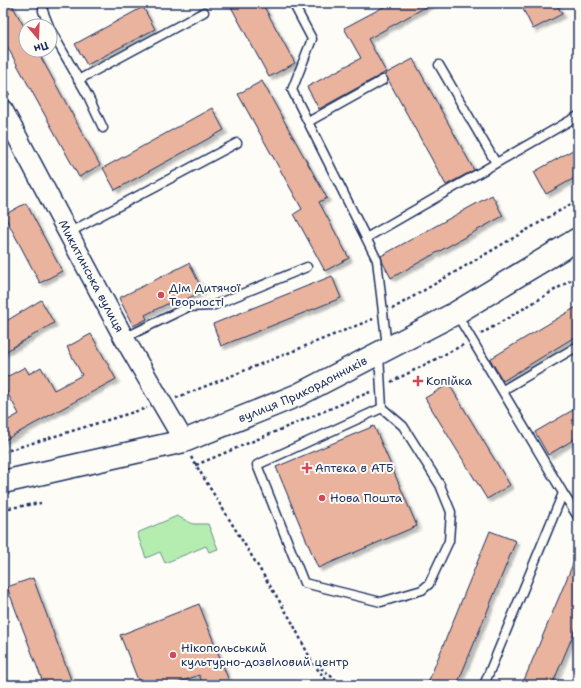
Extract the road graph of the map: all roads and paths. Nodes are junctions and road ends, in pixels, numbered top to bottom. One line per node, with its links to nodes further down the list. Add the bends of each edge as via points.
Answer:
1 (43, 3): 4 (lane)
2 (293, 3): 11 (lane, via 312,39 292,90)
3 (204, 12): 7 (lane)
4 (45, 18)
5 (58, 44): 7 (lane)
6 (439, 65): 14 (lane)
7 (78, 80): 12 (lane)
8 (383, 80): 11 (lane)
9 (3, 110): 16 (street, Микитинська вулиця)
10 (578, 116): 14 (lane)
11 (308, 122): 17 (lane)
12 (103, 128)
13 (237, 143): 16 (lane)
14 (496, 163): 17 (lane)
15 (578, 200): 21 (path)
16 (68, 233): 22 (street, Микитинська вулиця)
17 (366, 238): 21 (lane, via 377,260)
18 (578, 239): 20 (main road, вулиця Прикордонників)
19 (307, 267): 22 (lane, via 212,306 188,307)
20 (456, 313): 24 (main road, вулиця Прикордонників); 25 (lane)
21 (383, 315): 24 (lane); 26 (path)
22 (124, 338): 26 (street, Микитинська вулиця)
23 (578, 346): 25 (lane)
24 (383, 350): 27 (lane); 28 (main road, вулиця Прикордонників, via 298,395)
25 (503, 390): 31 (lane)
26 (162, 404): 28 (street, Микитинська вулиця); 29 (path)
27 (382, 408): 27 (lane, via 257,465 304,583 381,602 422,590 428,584 449,541 451,512 440,485 402,426)
28 (184, 441): 30 (main road, вулиця Прикордонників); 35 (path, via 196,465 291,620)
29 (3, 452)
30 (3, 482)
31 (563, 493): 34 (lane); 39 (lane)
32 (41, 503): 33 (path)
33 (3, 510)
34 (578, 517)
35 (312, 662): 37 (path); 38 (path)
36 (578, 678): 40 (lane)
37 (330, 685)
38 (342, 685)
39 (484, 685)
40 (575, 685)

